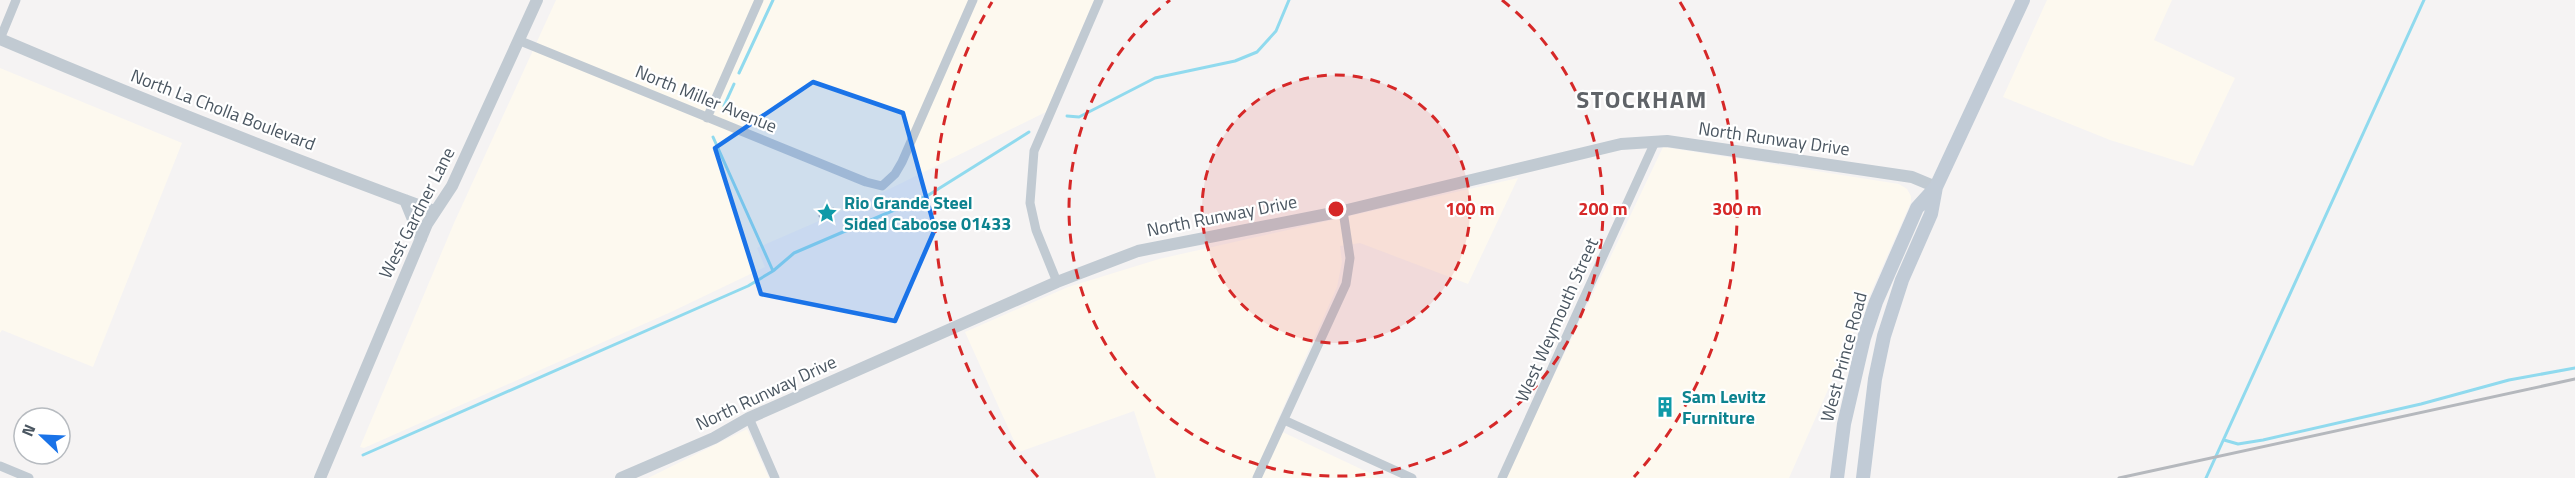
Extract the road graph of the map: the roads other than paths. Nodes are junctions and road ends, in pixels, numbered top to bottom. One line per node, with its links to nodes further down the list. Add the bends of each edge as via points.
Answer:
1 (16, 0): 7 (street)
2 (537, 0): 8 (street, West Gardner Lane)
3 (759, 0): 9 (street)
4 (973, 0): 9 (street, North Miller Avenue, via 902,162 882,186)
5 (1099, 0): 16 (street, via 1034,151 1030,203 1036,230)
6 (2023, 0): 11 (main road, West Prince Road)
7 (0, 39): 12 (street, North La Cholla Boulevard, via 156,105)
8 (518, 40): 9 (street, North Miller Avenue); 13 (street, West Gardner Lane, via 452,186)
9 (707, 118)
10 (1655, 142): 11 (street, North Runway Drive, via 1912,177); 14 (street, North Runway Drive, via 1621,144); 27 (street, West Weymouth Street)
11 (1936, 187): 20 (main road, West Prince Road, via 1931,214 1902,280 1884,336); 28 (main road, West Prince Road, via 1917,208 1876,302 1849,402)
12 (405, 200): 13 (street, North La Cholla Boulevard); 15 (street)
13 (434, 211): 15 (street, West Gardner Lane)
14 (1343, 211): 16 (street, North Runway Drive, via 1138,251); 18 (street, via 1350,258 1346,284)
15 (421, 239): 22 (street, West Gardner Lane)
16 (1057, 282): 17 (street, North Runway Drive)
17 (749, 418): 23 (street, North Runway Drive, via 714,438); 24 (street)
18 (1284, 420): 25 (street); 26 (street)
19 (0, 466): 21 (street)
20 (1864, 472)
21 (28, 478)
22 (320, 478)
23 (621, 478)
24 (775, 478)
25 (1257, 478)
26 (1412, 478)
27 (1502, 478)
28 (1837, 478)

